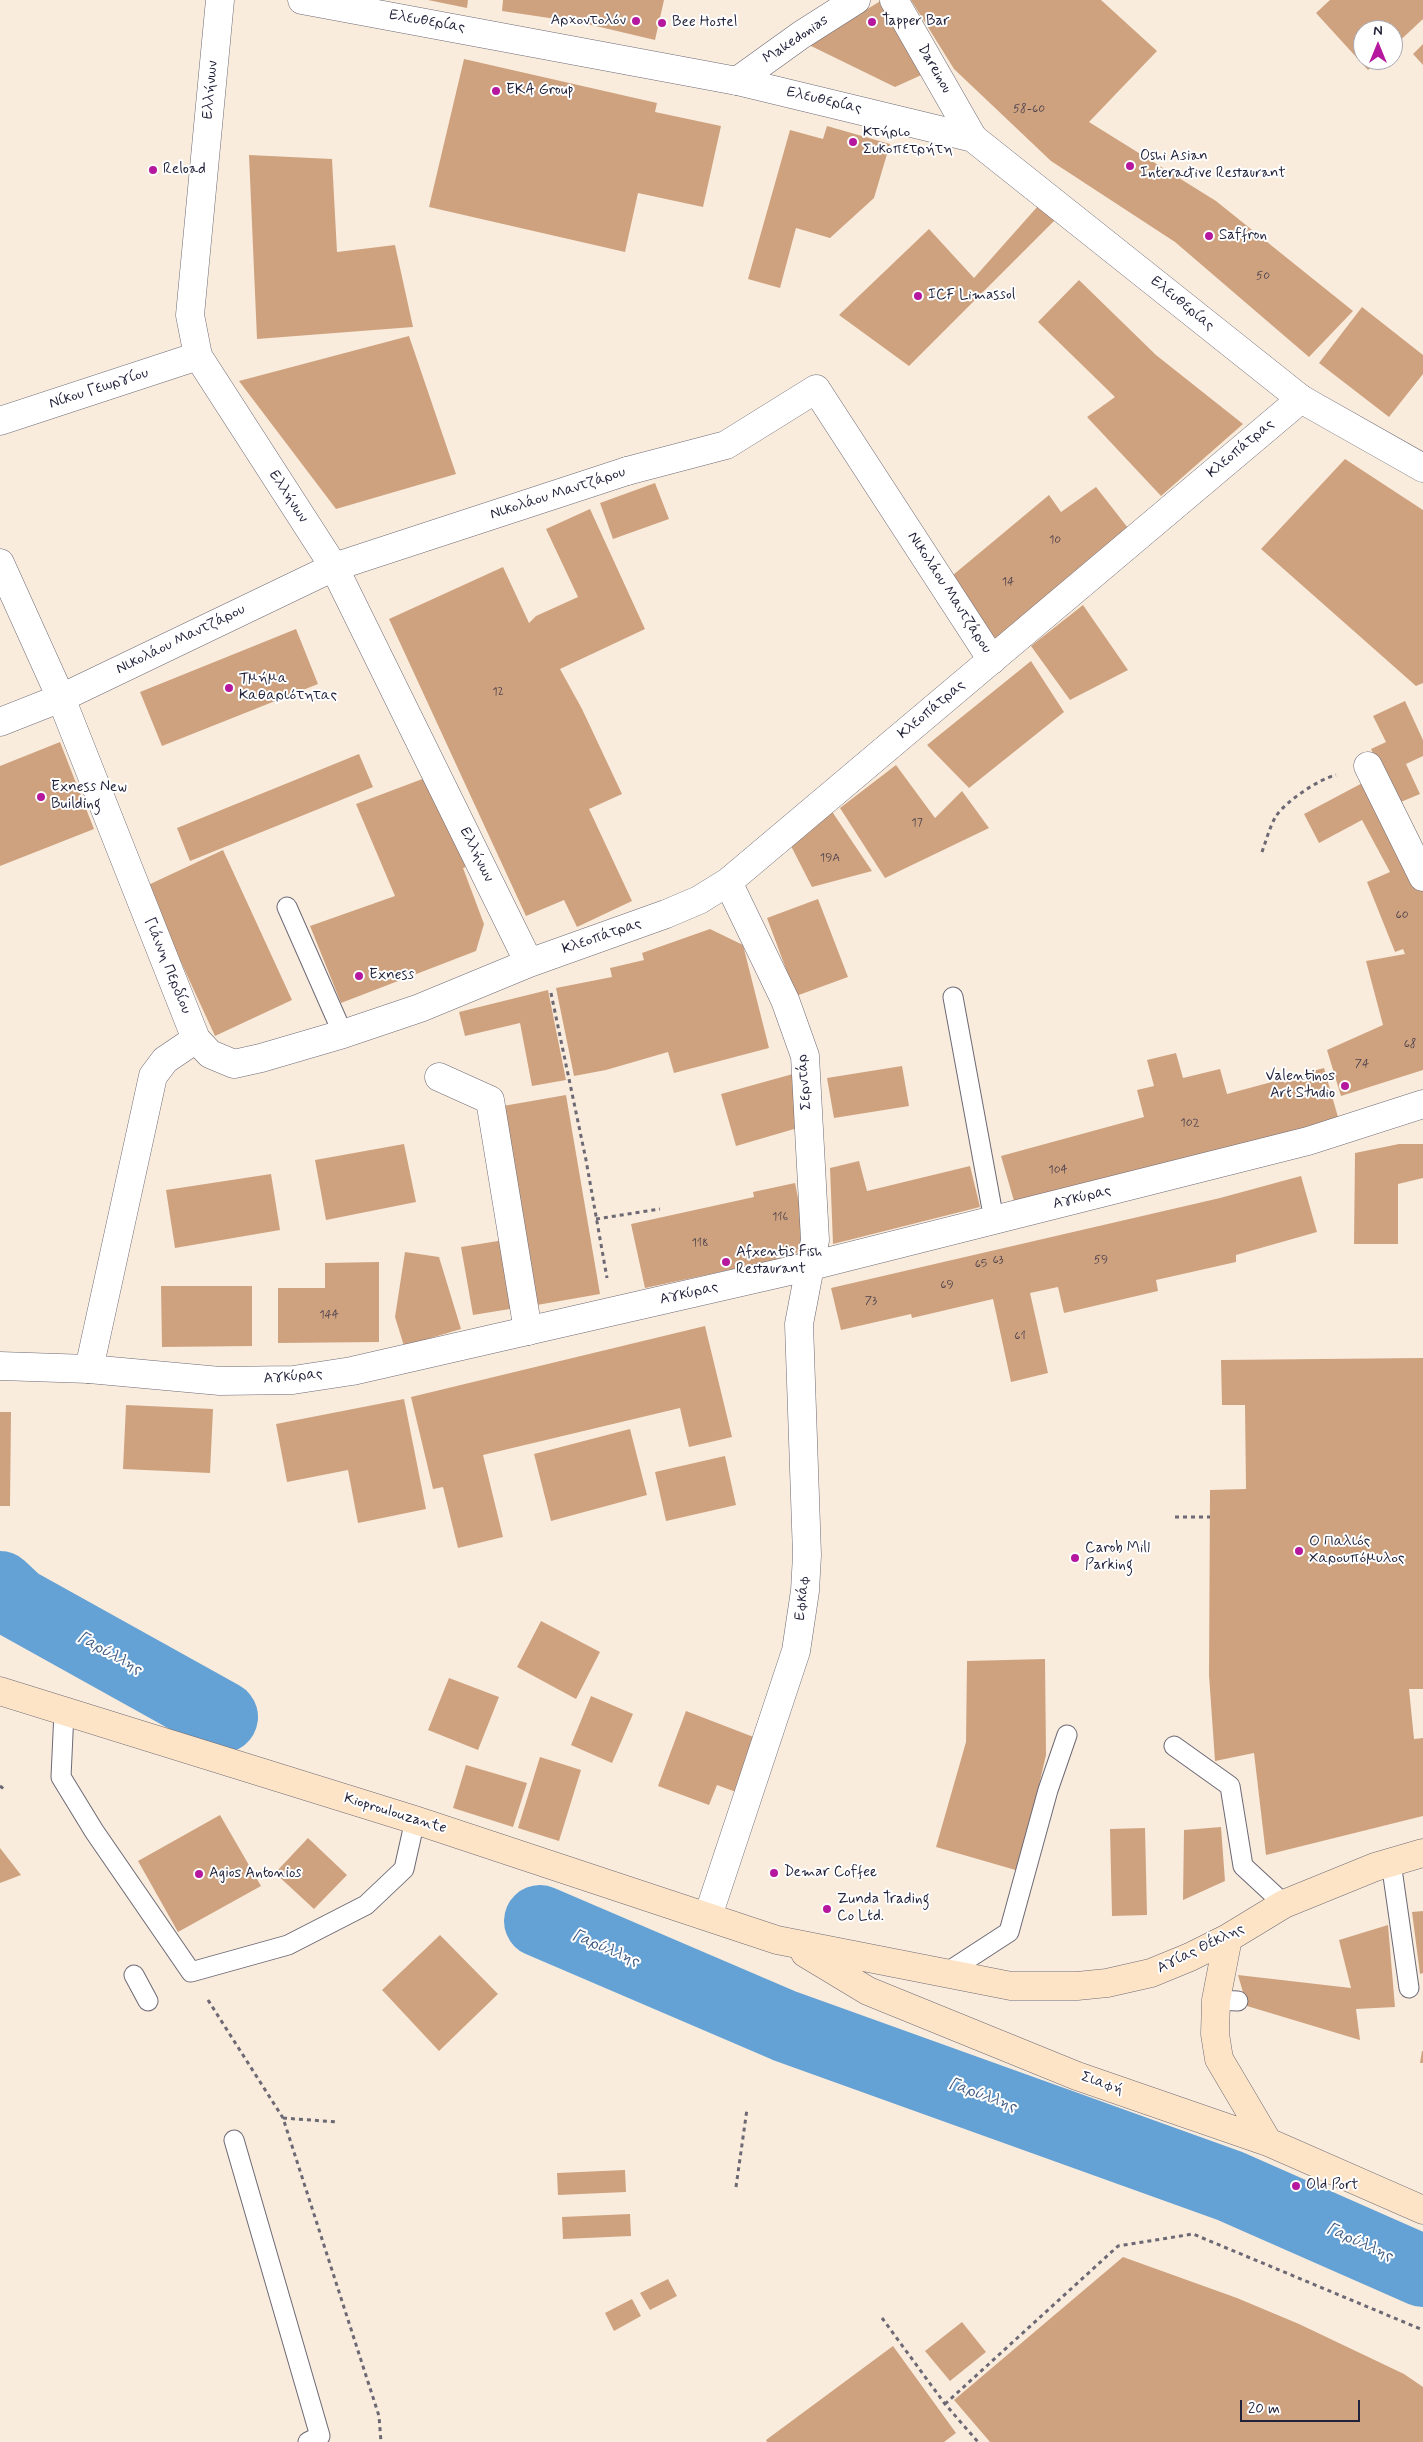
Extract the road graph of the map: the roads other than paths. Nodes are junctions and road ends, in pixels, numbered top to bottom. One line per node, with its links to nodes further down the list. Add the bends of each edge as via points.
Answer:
1 (220, 0): 7 (street, Ελλήνων, via 190,315)
2 (302, 0): 5 (street, Ελευθερίας)
3 (856, 0): 5 (street, Makedonias)
4 (894, 0): 6 (street, Dareinou)
5 (738, 80): 6 (street, Ελευθερίας)
6 (973, 138): 8 (street, Ελευθερίας)
7 (198, 356): 9 (street, Νίκου Γεωργίου); 12 (street, Ελλήνων)
8 (1301, 399): 10 (street, Ελευθερίας); 13 (street, Κλεοπάτρας)
9 (0, 421)
10 (1423, 468)
11 (0, 563): 14 (street, Γιάννη Περδίου)
12 (334, 567): 13 (street, Νικολάου Μαντζάρου, via 627,471 726,445 816,389); 14 (street, Νικολάου Μαντζάρου); 20 (street, Ελλήνων)
13 (992, 660): 18 (street, Κλεοπάτρας)
14 (61, 698): 15 (street, Νικολάου Μαντζάρου); 23 (street, Γιάννη Περδίου)
15 (0, 722)
16 (1368, 766): 17 (street)
17 (1423, 877)
18 (728, 882): 20 (street, Κλεοπάτρας, via 700,900 666,914); 27 (street, Σερντάρ, via 785,1000 805,1056 815,1240)
19 (287, 907): 22 (lane)
20 (536, 960): 22 (street, Γιάννη Περδίου, via 420,1008)
21 (953, 997): 26 (lane)
22 (344, 1034): 23 (street, Γιάννη Περδίου, via 234,1064 210,1054)
23 (196, 1039): 30 (street, via 165,1060 153,1076)
24 (439, 1077): 28 (street, via 490,1100)
25 (1423, 1104): 26 (street, Αγκύρας, via 1308,1141)
26 (994, 1220): 27 (street, Αγκύρας)
27 (811, 1266): 28 (street, Αγκύρας); 39 (street, Εφκάφ, via 799,1324 807,1555 796,1651)
28 (528, 1330): 30 (street, Αγκύρας, via 293,1380 220,1381)
29 (0, 1366): 30 (street, Αγκύρας)
30 (89, 1369)
31 (0, 1691): 32 (main road, Kioproulouzante)
32 (64, 1712): 35 (main road, Kioproulouzante); 35 (lane, via 61,1777 191,1972 288,1946 366,1906 404,1869)
33 (1067, 1735): 42 (lane, via 1048,1790 1009,1932)
34 (1174, 1746): 38 (lane, via 1230,1786 1243,1866)
35 (415, 1820): 39 (main road, Kioproulouzante)
36 (1423, 1853): 37 (main road, Αγίας Θέκλης)
37 (1391, 1862): 38 (main road, Αγίας Θέκλης); 44 (lane)
38 (1284, 1904): 40 (main road, Αγίας Θέκλης)
39 (708, 1916): 41 (main road, Kioproulouzante)
40 (1228, 1938): 42 (main road, Αγίας Θέκλης, via 1151,1973 1107,1983 1011,1986); 47 (main road, via 1227,2000 1215,2034 1219,2059)
41 (789, 1943): 42 (main road, Αγίας Θέκλης); 47 (main road, Σιαφή, via 868,1991 1078,2076)
42 (946, 1973)
43 (134, 1975): 45 (lane)
44 (1409, 1988)
45 (148, 2001)
46 (234, 2140): 49 (lane, via 320,2436)
47 (1268, 2142): 48 (main road, Σιαφή)
48 (1423, 2210)
49 (308, 2442)

